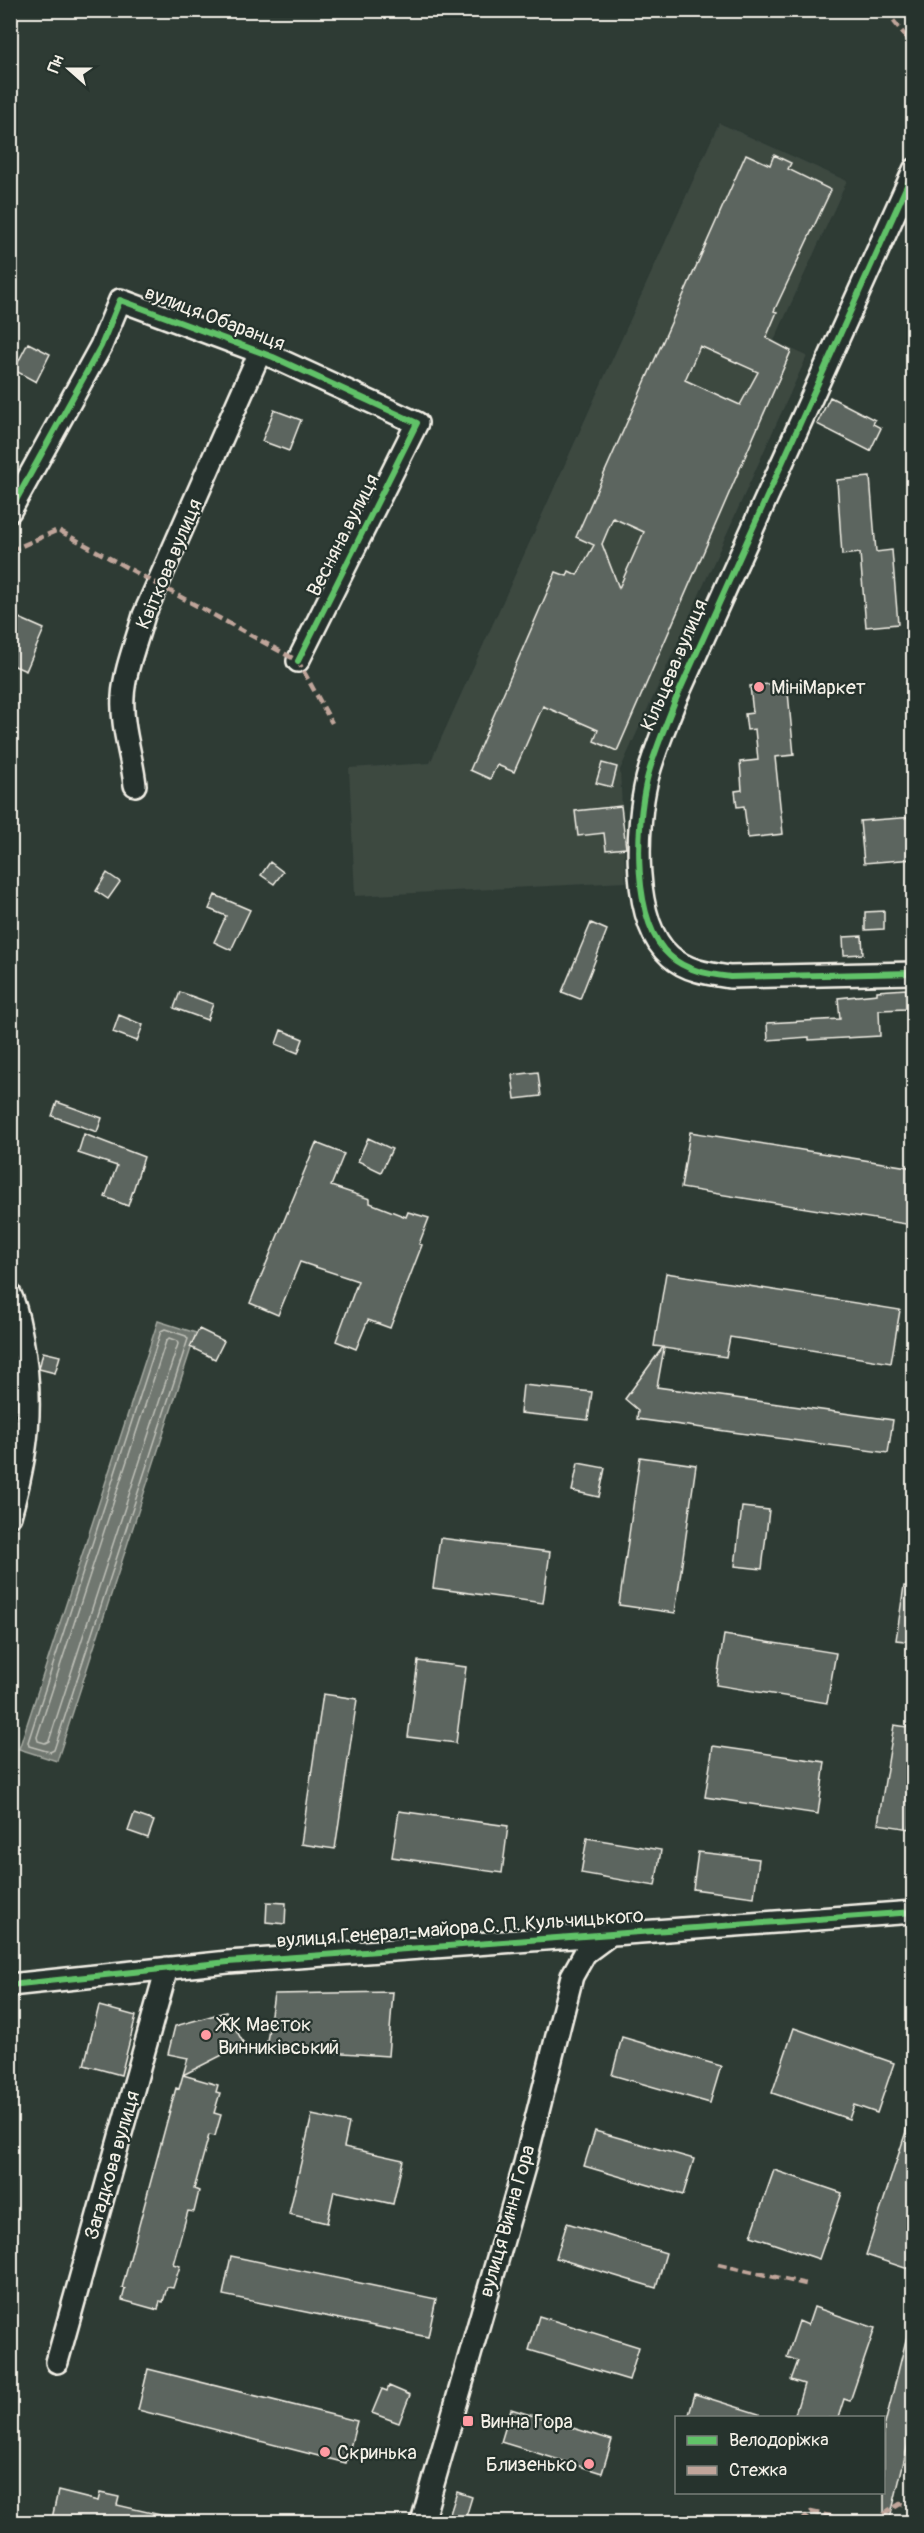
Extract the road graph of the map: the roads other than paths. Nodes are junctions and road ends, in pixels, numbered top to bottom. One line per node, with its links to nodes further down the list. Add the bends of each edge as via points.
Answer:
1 (914, 170): 7 (street, Кільцева вулиця, via 675,701 648,777 640,843 651,928 665,951 686,967 730,976)
2 (260, 352): 3 (street, вулиця Обаранця); 4 (street, вулиця Обаранця, via 120,300 101,346); 6 (street, Квіткова вулиця, via 144,615 133,653 122,696)
3 (417, 423): 5 (street, Весняна вулиця)
4 (10, 511)
5 (298, 661)
6 (135, 785)
7 (914, 973)
8 (10, 1294): 9 (street, via 27,1366 30,1418 23,1469)
9 (10, 1516)
10 (914, 1912): 11 (street, вулиця Генерал-майора С. П. Кульчицького)
11 (613, 1933): 12 (street, вулиця Генерал-майора С. П. Кульчицького); 15 (street, вулиця Винна Гора, via 585,1953 572,1976 524,2167)
12 (167, 1968): 13 (street, вулиця Генерал-майора С. П. Кульчицького); 14 (street, Загадкова вулиця)
13 (10, 1985)
14 (57, 2362)
15 (422, 2523)

